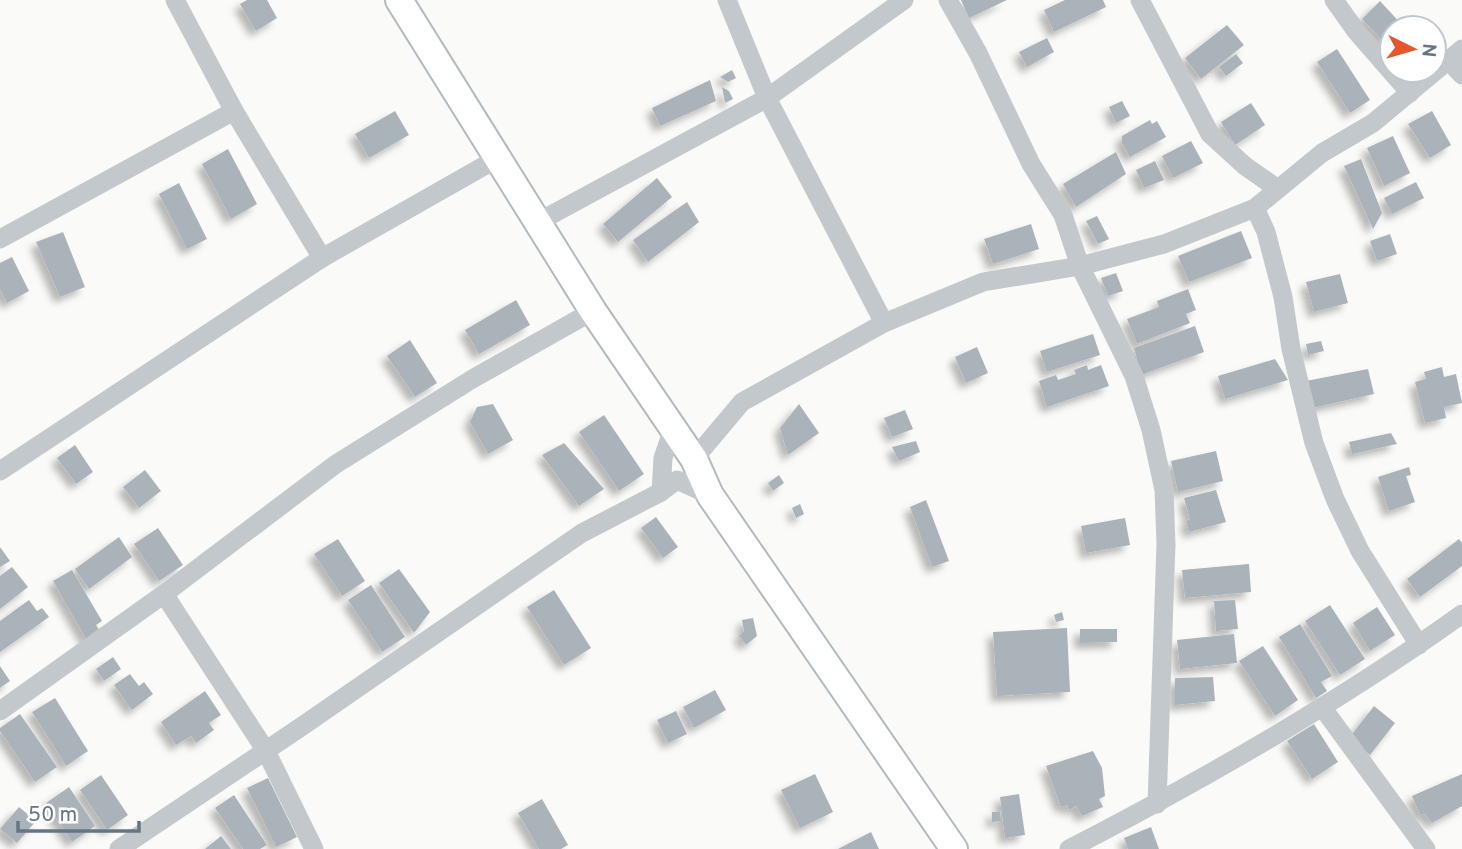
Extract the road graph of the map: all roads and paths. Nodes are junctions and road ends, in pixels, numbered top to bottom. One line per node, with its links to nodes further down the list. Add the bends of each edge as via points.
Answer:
1 (174, 0): 11 (street)
2 (399, 0): 12 (main road)
3 (727, 0): 10 (street)
4 (904, 0): 10 (street)
5 (948, 0): 18 (street, via 1031,164 1063,215)
6 (1140, 0): 13 (street, via 1210,134)
7 (1334, 0): 9 (street)
8 (1457, 61): 9 (street)
9 (1410, 93): 13 (street)
10 (768, 98): 15 (street); 20 (street)
11 (234, 111): 16 (street); 17 (street)
12 (498, 158): 15 (main road); 17 (street)
13 (1278, 189): 14 (street)
14 (1255, 208): 18 (street, via 1164,244); 28 (street, via 1283,297 1314,443 1335,499 1360,551)
15 (538, 222): 19 (main road)
16 (0, 239)
17 (322, 258): 23 (street)
18 (1080, 266): 20 (street, via 983,282); 32 (street, via 1134,376 1164,490)
19 (593, 311): 21 (main road); 26 (street, via 336,464)
20 (884, 323): 22 (street, via 743,402)
21 (673, 429): 22 (main road); 24 (street, via 663,458)
22 (694, 459): 25 (main road)
23 (0, 471)
24 (661, 492): 25 (street, via 677,480); 31 (street, via 582,533)
25 (710, 495): 35 (main road)
26 (164, 594): 30 (street); 31 (street)
27 (1462, 614): 28 (street)
28 (1419, 645): 29 (street)
29 (1322, 707): 32 (street); 37 (street)
30 (0, 710)
31 (266, 751): 33 (street); 34 (street)
32 (1157, 804): 36 (street)
33 (119, 849)
34 (314, 849)
35 (954, 849)
36 (1069, 849)
37 (1426, 849)

